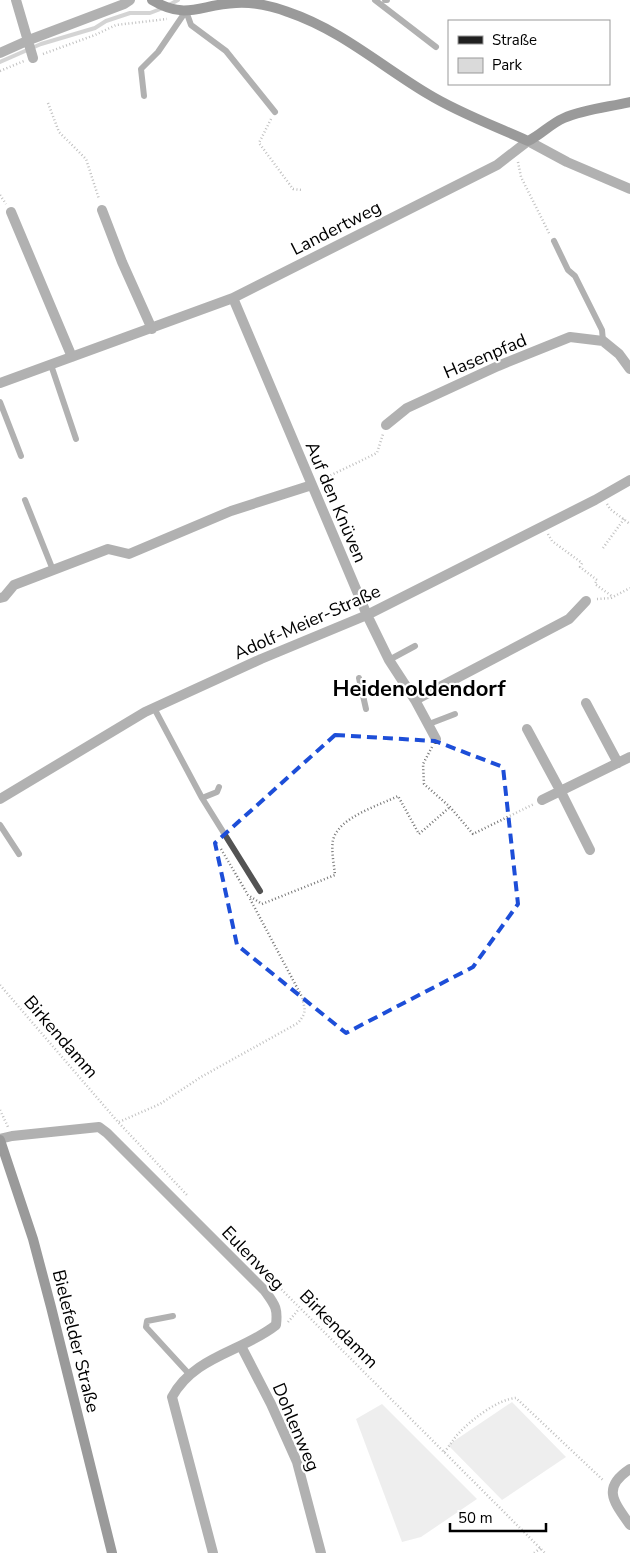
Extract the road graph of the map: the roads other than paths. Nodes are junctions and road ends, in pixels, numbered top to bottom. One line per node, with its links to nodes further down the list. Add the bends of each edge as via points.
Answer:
1 (16, 0): 8 (street)
2 (130, 0): 8 (street)
3 (376, 0): 9 (lane)
4 (157, 2): 7 (main road)
5 (211, 3): 6 (main road); 7 (main road)
6 (270, 3): 15 (main road, via 348,39 428,94)
7 (179, 11): 12 (lane, via 158,52 141,69); 14 (lane, via 226,50)
8 (29, 40): 10 (street); 11 (street)
9 (436, 47)
10 (0, 53)
11 (33, 58)
12 (144, 96)
13 (630, 102): 15 (main road, via 566,117)
14 (275, 112)
15 (528, 141): 16 (street); 20 (street, Landertweg, via 497,165)
16 (630, 189)
17 (102, 210): 21 (street)
18 (11, 212): 23 (street)
19 (554, 241): 22 (lane, via 602,330)
20 (233, 298): 21 (street, Landertweg); 32 (street, Auf den Knüven)
21 (152, 329): 23 (street, Landertweg)
22 (603, 341): 25 (street); 28 (street, Hasenpfad, via 570,336 407,408)
23 (72, 357): 24 (street, Landertweg)
24 (51, 365): 26 (street, Landertweg); 29 (lane)
25 (630, 369)
26 (0, 383)
27 (0, 402): 30 (lane)
28 (386, 425)
29 (76, 439)
30 (21, 456)
31 (630, 480): 37 (street, Adolf-Meier-Straße)
32 (312, 485): 34 (street, via 230,511 129,554 108,549); 37 (street, Auf den Knüven)
33 (25, 500): 34 (lane)
34 (53, 570): 35 (street, via 14,585)
35 (0, 598)
36 (586, 601): 41 (street, via 569,619)
37 (367, 615): 39 (street, Auf den Knüven); 43 (street, Adolf-Meier-Straße)
38 (415, 646): 39 (lane)
39 (389, 660): 41 (street, Auf den Knüven)
40 (359, 678): 44 (lane)
41 (415, 700): 46 (street, Auf den Knüven)
42 (586, 704): 50 (street)
43 (154, 708): 53 (lane); 54 (street, Adolf-Meier-Straße)
44 (366, 709)
45 (455, 714): 46 (lane)
46 (429, 724): 48 (street, Auf den Knüven)
47 (527, 729): 52 (street)
48 (436, 739)
49 (630, 757): 50 (street)
50 (618, 764): 52 (street)
51 (219, 787): 53 (lane, via 217,792)
52 (561, 792): 55 (street); 57 (street)
53 (202, 798): 59 (lane)
54 (0, 800)
55 (542, 800)
56 (0, 825): 58 (lane)
57 (590, 850)
58 (19, 854)
59 (260, 891)
60 (0, 1140): 62 (street, Eulenweg, via 99,1127 107,1133 265,1291 275,1305 276,1325); 66 (main road, Bielefelder Straße, via 52,1307)
61 (173, 1316): 63 (lane, via 147,1321 146,1327)
62 (241, 1346): 63 (street, Eulenweg, via 217,1356); 68 (street, Dohlenweg, via 297,1462)
63 (189, 1374): 67 (street, Eulenweg, via 172,1397)
64 (630, 1469): 65 (street, via 622,1474 612,1489 614,1501)
65 (630, 1525)
66 (112, 1553)
67 (213, 1553)
68 (321, 1553)

